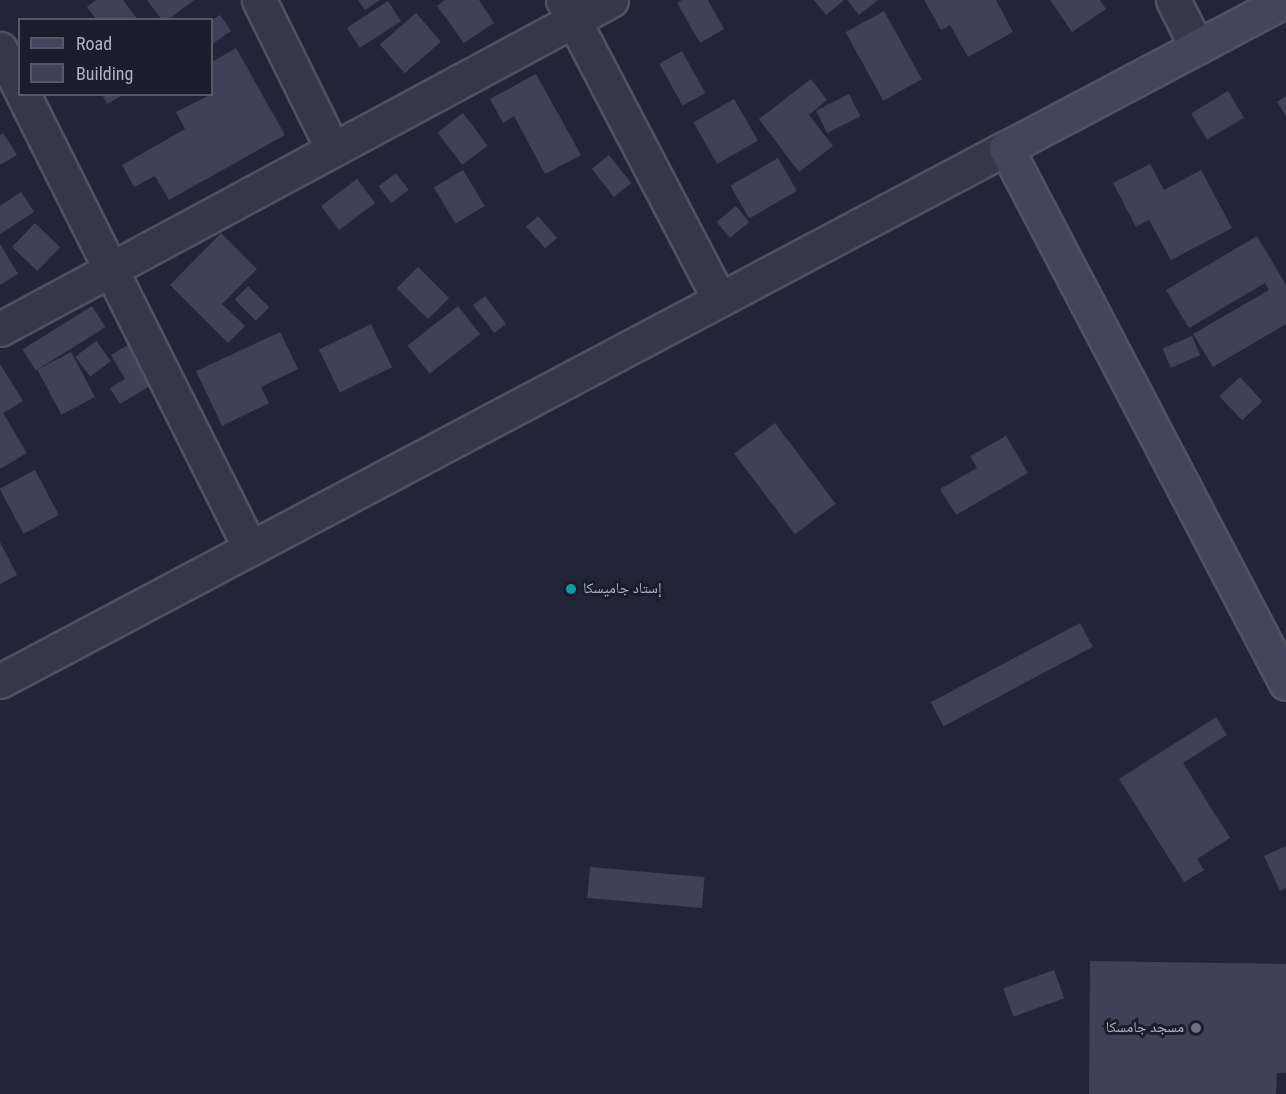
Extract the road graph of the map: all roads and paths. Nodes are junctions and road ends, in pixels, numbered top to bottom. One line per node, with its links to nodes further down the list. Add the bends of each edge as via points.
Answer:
1 (260, 0): 10 (street)
2 (611, 0): 5 (street)
3 (1173, 0): 6 (street)
4 (1284, 6): 6 (street)
5 (568, 11): 10 (street); 13 (street)
6 (1197, 47): 11 (street)
7 (0, 49): 8 (street)
8 (18, 84)
9 (24, 96): 12 (street)
10 (332, 148): 12 (street)
11 (1006, 148): 13 (street); 17 (street)
12 (112, 270): 14 (street); 15 (street)
13 (719, 298): 15 (street)
14 (0, 329)
15 (250, 548): 16 (street)
16 (0, 681)
17 (1286, 683)

